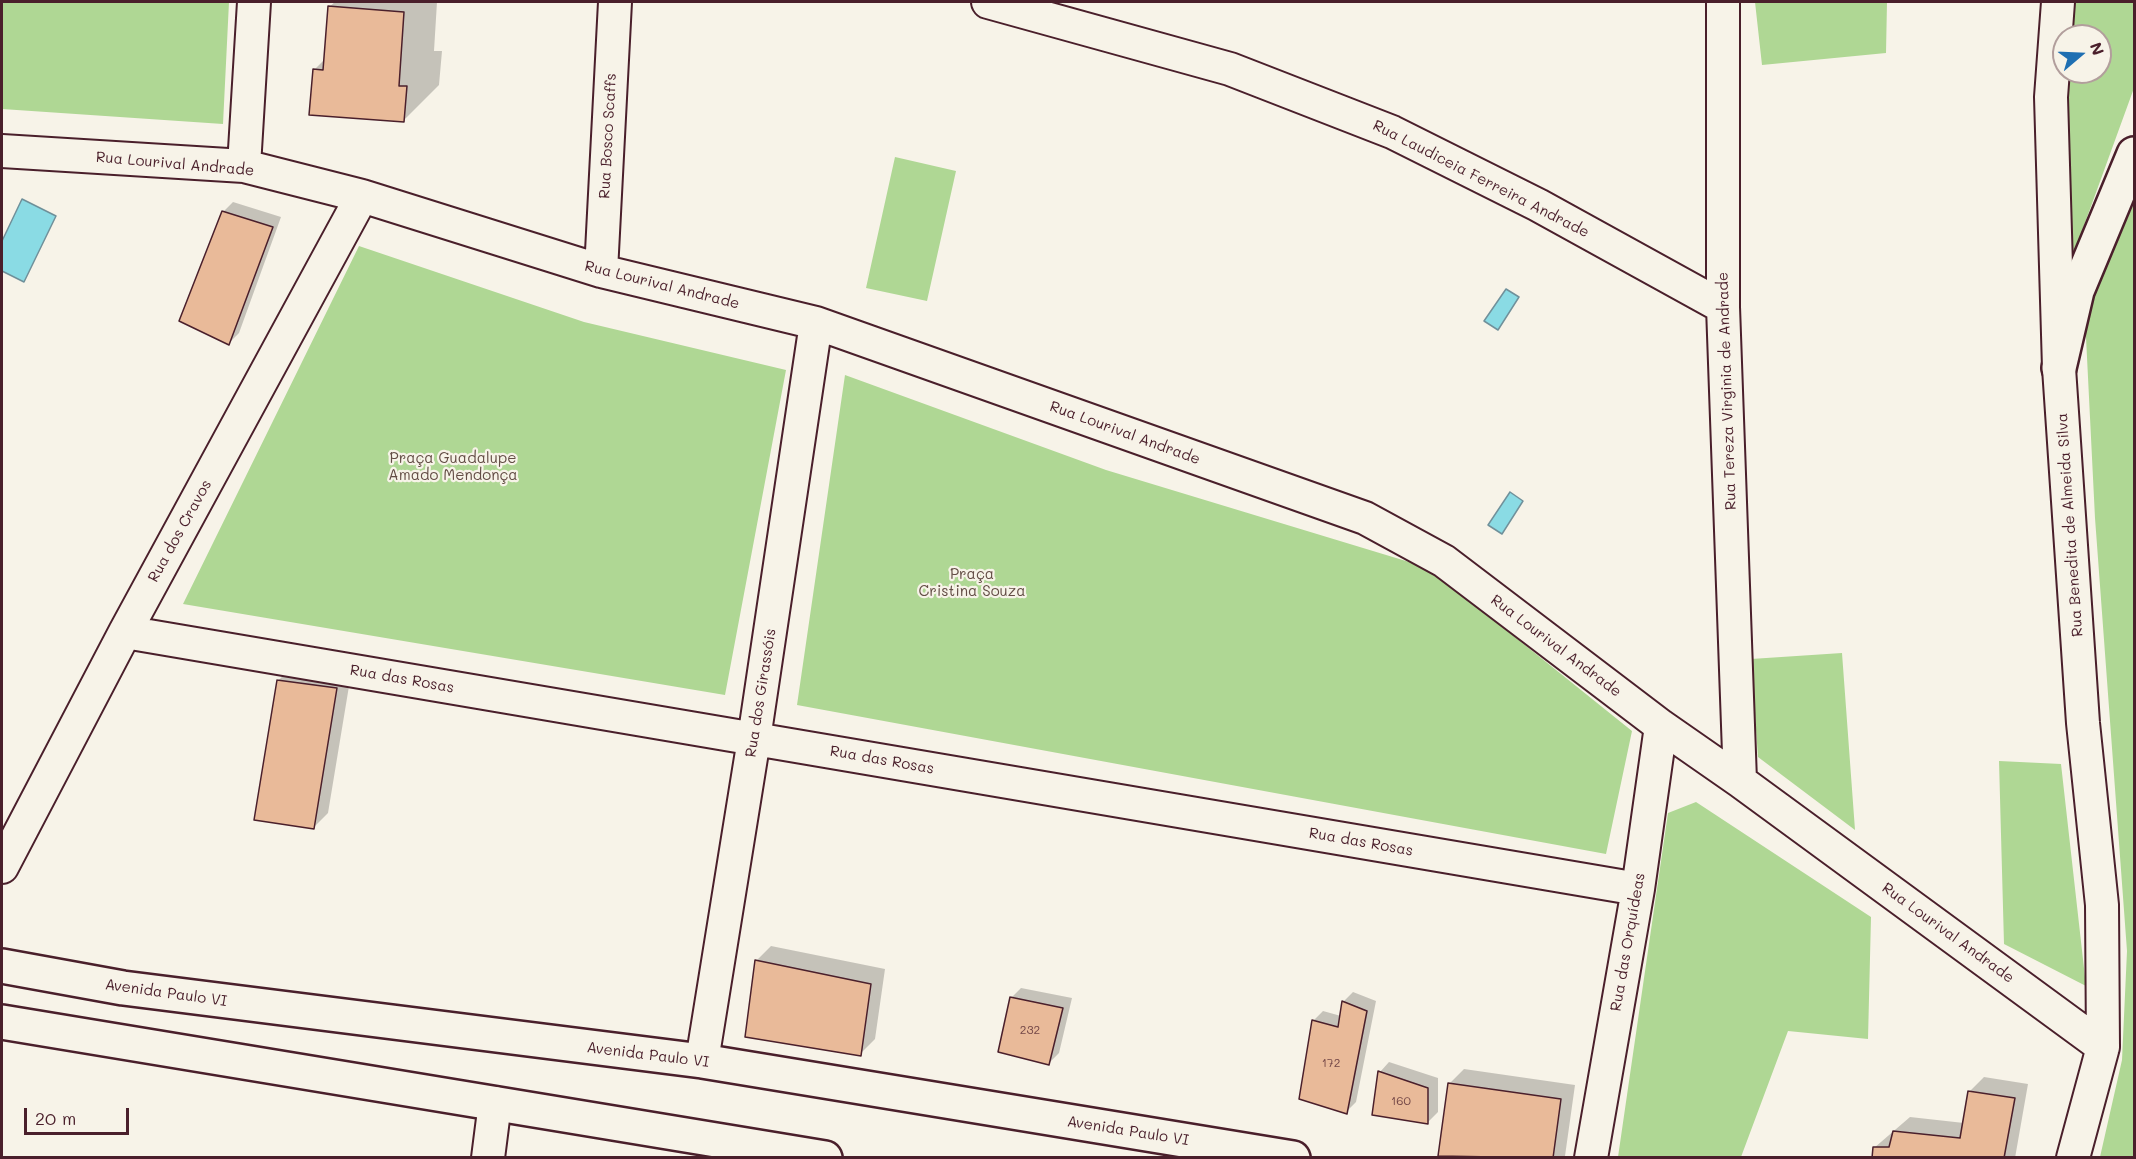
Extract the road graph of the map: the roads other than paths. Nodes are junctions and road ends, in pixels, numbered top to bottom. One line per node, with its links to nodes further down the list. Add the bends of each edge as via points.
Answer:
1 (254, 2): 8 (street)
2 (615, 2): 10 (street, Rua Bosco Scaffs)
3 (988, 2): 11 (street, Rua Laudiceia Ferreira Andrade, via 1230,69 1392,132 1538,205)
4 (1723, 2): 11 (street, Rua Tereza Virginia de Andrade)
5 (2058, 2): 13 (street, Rua Benedita de Almeida Silva, via 2051,97)
6 (2, 151): 8 (street, Rua Lourival Andrade)
7 (2134, 154): 13 (main road, via 2078,291)
8 (244, 166): 9 (street, Rua Lourival Andrade)
9 (362, 196): 10 (street, Rua Lourival Andrade); 14 (street, Rua dos Cravos)
10 (601, 271): 12 (street, Rua Lourival Andrade)
11 (1724, 307): 17 (street, Rua Tereza Virginia de Andrade)
12 (816, 323): 15 (street, Rua Lourival Andrade, via 1365,519 1444,561); 16 (street, Rua dos Girassóis)
13 (2059, 368): 22 (street, Rua Benedita de Almeida Silva, via 2083,723 2102,905)
14 (125, 632): 16 (street, Rua das Rosas); 18 (street, Rua dos Cravos)
15 (1661, 726): 17 (street, Rua Lourival Andrade); 19 (street, Rua das Orquídeas)
16 (754, 738): 19 (street, Rua das Rosas); 23 (street, Rua dos Girassóis)
17 (1740, 781): 22 (street, Rua Lourival Andrade)
18 (2, 867)
19 (1638, 889): 28 (street, Rua das Orquídeas)
20 (2, 966): 23 (main road, Avenida Paulo VI, via 123,988)
21 (2, 1022): 24 (main road)
22 (2103, 1047): 29 (street, Rua Benedita de Almeida Silva)
23 (702, 1061): 27 (main road, Avenida Paulo VI)
24 (495, 1103): 25 (street); 26 (main road)
25 (488, 1158)
26 (825, 1158)
27 (1293, 1158)
28 (1591, 1158)
29 (2073, 1158)

